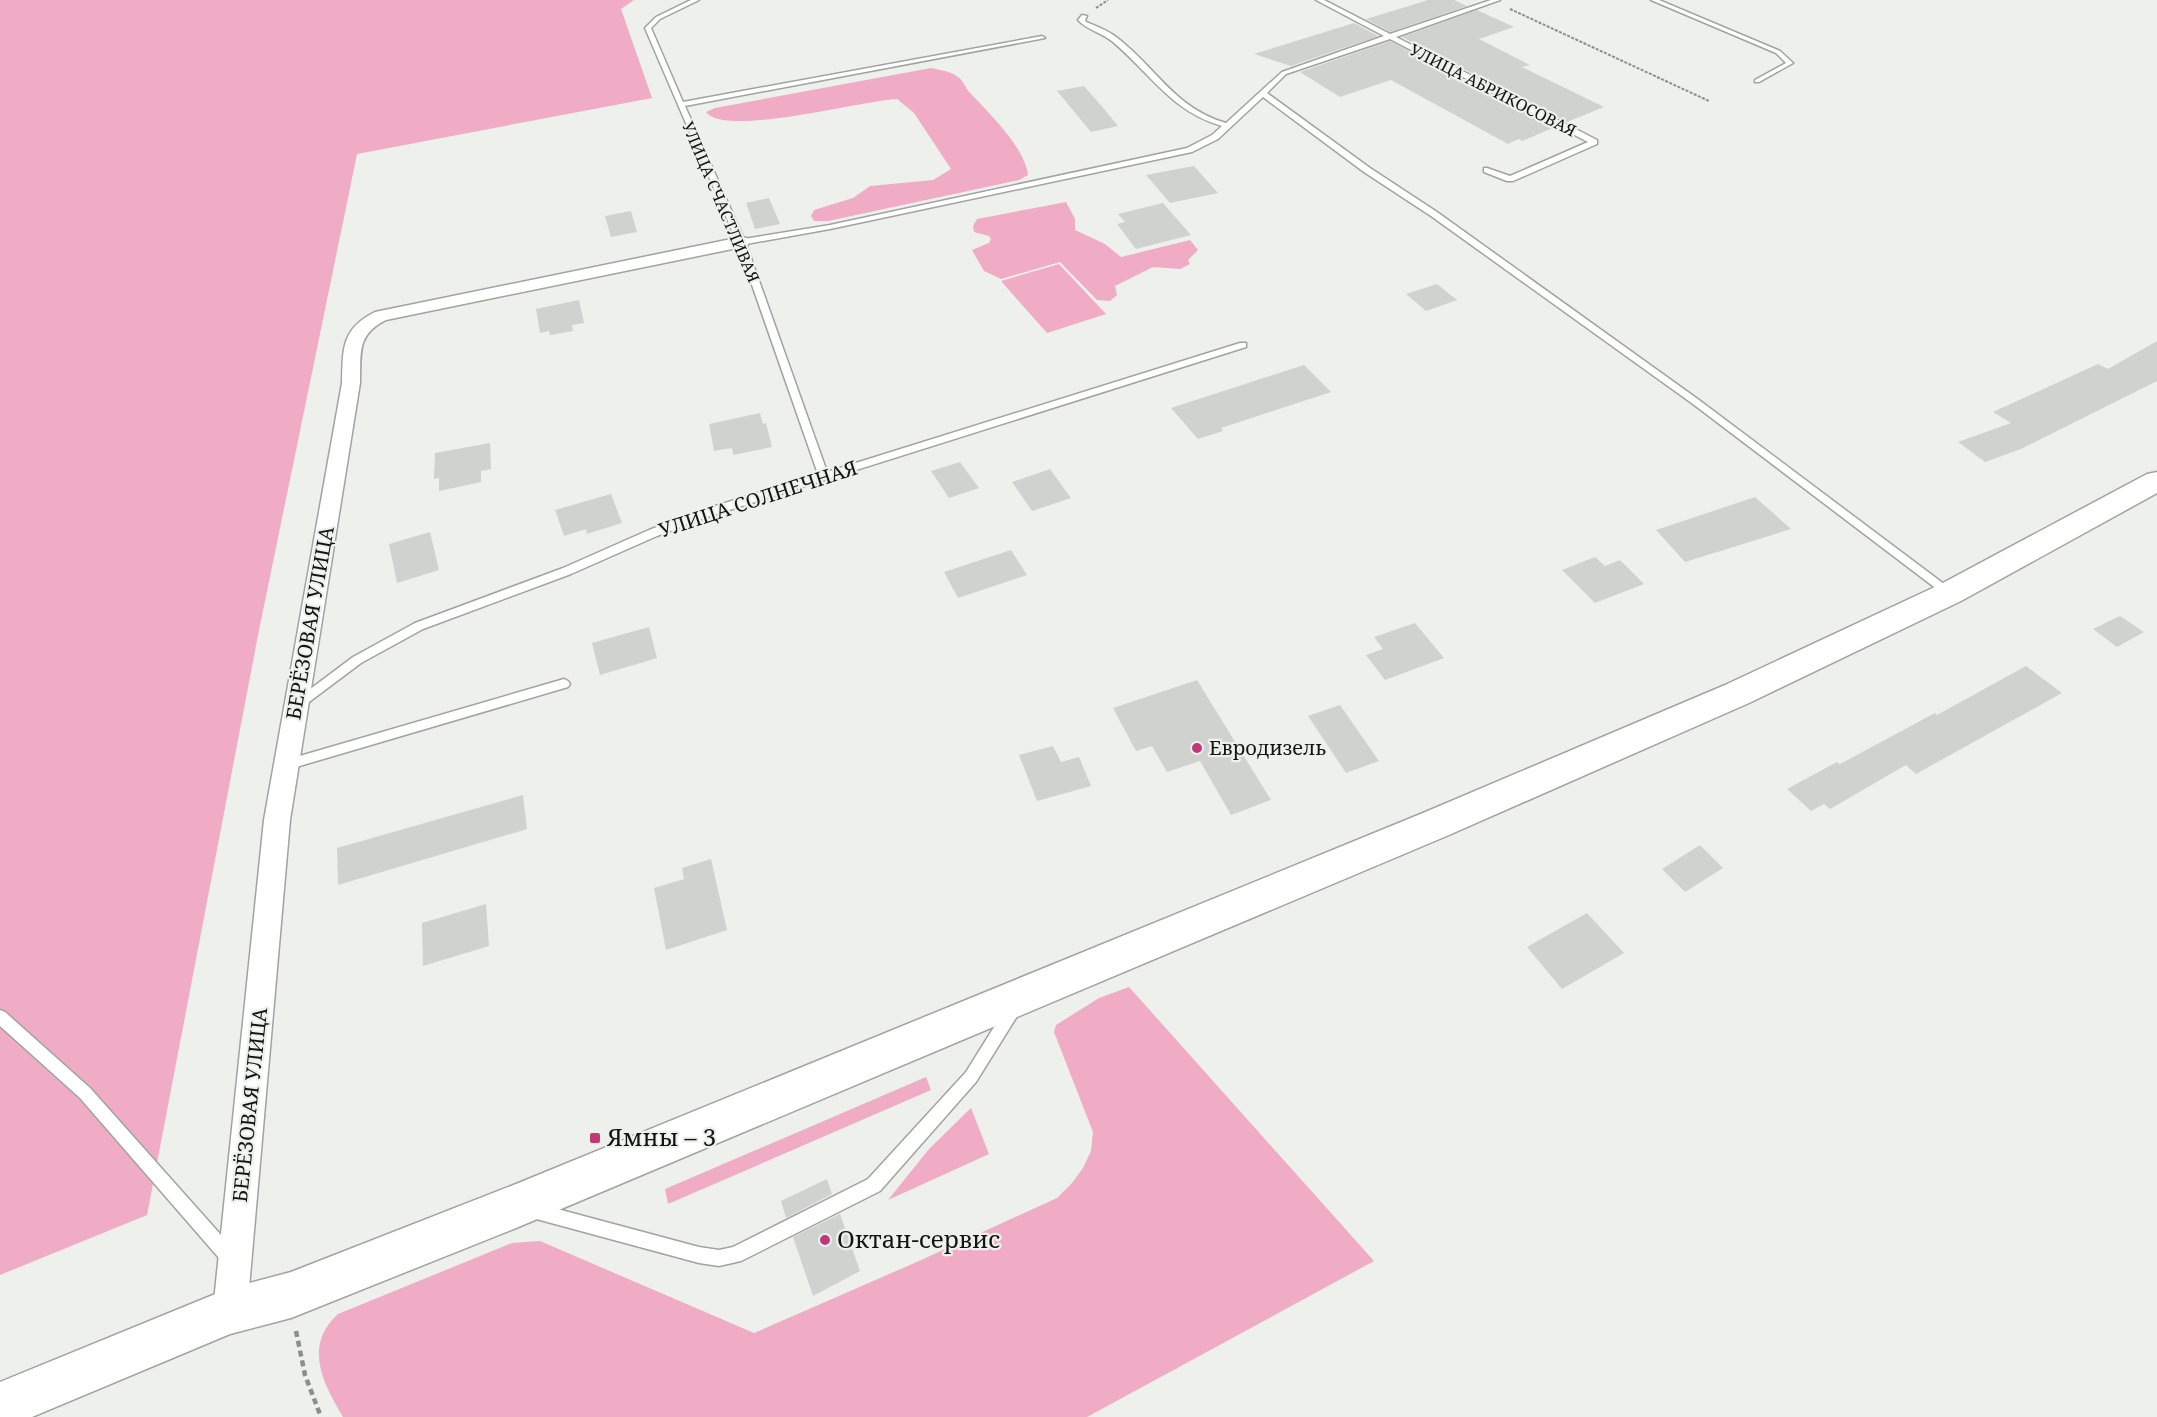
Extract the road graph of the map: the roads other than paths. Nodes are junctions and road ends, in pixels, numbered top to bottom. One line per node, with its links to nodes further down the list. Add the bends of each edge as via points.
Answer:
1 (696, 0): 10 (lane, via 658,18 648,28)
2 (1319, 0): 6 (lane, УЛИЦА АБРИКОСОВАЯ)
3 (1654, 0): 8 (lane, via 1778,52 1790,63)
4 (1495, 1): 6 (lane)
5 (1084, 16): 11 (lane, via 1084,23 1111,37 1182,105 1205,120)
6 (1389, 37): 9 (lane, via 1294,68 1276,79); 12 (lane, УЛИЦА АБРИКОСОВАЯ, via 1594,142 1510,179)
7 (1042, 38): 10 (lane, УЛИЦА СЧАСТЛИВАЯ)
8 (1757, 81)
9 (1264, 94): 11 (lane); 17 (lane, via 1696,402)
10 (681, 105): 13 (lane, УЛИЦА СЧАСТЛИВАЯ)
11 (1226, 125): 13 (lane, via 1212,140 1189,150 830,227)
12 (1487, 170)
13 (741, 242): 15 (lane, УЛИЦА СЧАСТЛИВАЯ); 19 (street, БЕРЁЗОВАЯ УЛИЦА, via 381,316 359,328 353,344 351,383)
14 (1243, 345): 15 (lane, УЛИЦА СОЛНЕЧНАЯ)
15 (824, 476): 19 (lane, УЛИЦА СОЛНЕЧНАЯ, via 662,529 567,571 419,626 357,660)
16 (2157, 482): 17 (main road)
17 (1950, 593): 21 (main road, via 1683,717 1436,825)
18 (564, 684): 20 (lane)
19 (296, 705): 20 (street, БЕРЁЗОВАЯ УЛИЦА)
20 (286, 765): 24 (street, БЕРЁЗОВАЯ УЛИЦА, via 277,820)
21 (1021, 998): 23 (main road); 23 (lane, via 971,1077 874,1185 735,1255 699,1255)
22 (0, 1017): 24 (lane, via 85,1093)
23 (516, 1206): 25 (main road, via 291,1295)
24 (234, 1263): 25 (street, БЕРЁЗОВАЯ УЛИЦА)
25 (230, 1311): 26 (main road)
26 (0, 1406)

